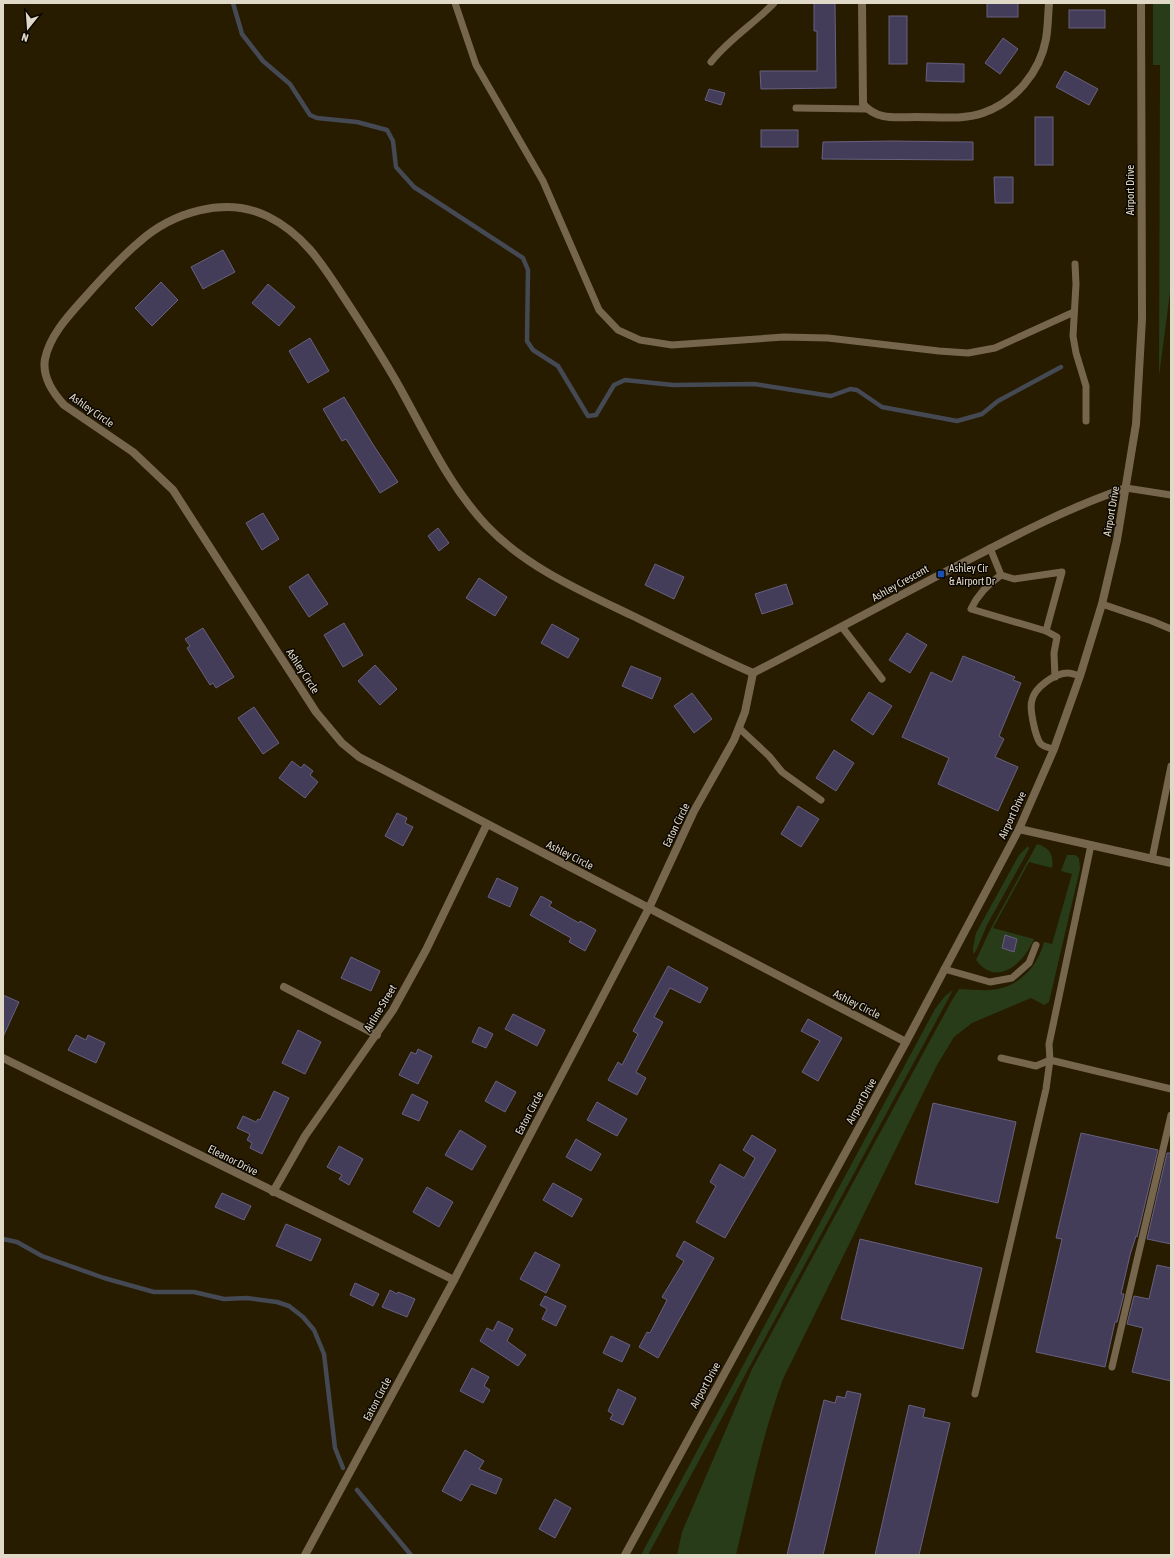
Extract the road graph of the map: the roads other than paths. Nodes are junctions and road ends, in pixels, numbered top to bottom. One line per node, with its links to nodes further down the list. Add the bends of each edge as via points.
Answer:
1 (455, 3): 10 (lane, via 476,65 543,181 599,310 618,330 640,340 672,345 784,337 828,338 968,353 995,348)
2 (774, 3): 6 (lane)
3 (862, 3): 8 (street, via 862,89 863,104)
4 (1049, 3): 8 (street, via 1046,39 1037,65 1023,86 1009,99 984,113 969,116 886,116 875,115)
5 (1141, 3): 12 (street, Airport Drive, via 1141,362 1136,424)
6 (710, 62)
7 (796, 108): 8 (lane)
8 (867, 109)
9 (1075, 264): 10 (lane)
10 (1074, 312): 11 (lane, via 1073,336 1086,386)
11 (1086, 421)
12 (1126, 488): 13 (lane); 14 (street, Ashley Crescent, via 1091,500); 16 (street, Airport Drive)
13 (1171, 495)
14 (990, 548): 15 (lane); 17 (street, Ashley Crescent)
15 (1001, 575): 19 (lane, via 1014,579 1062,572); 19 (lane, via 983,589 971,609)
16 (1102, 604): 18 (lane); 21 (street, Airport Drive)
17 (842, 627): 20 (street, Ashley Crescent); 23 (lane)
18 (1171, 629)
19 (1046, 630): 22 (lane, via 1057,637 1054,653)
20 (753, 673): 24 (street, Eaton Circle); 28 (street, Ashley Circle, via 574,588 512,548 488,527 448,475 405,396 324,268 289,229 266,216 232,206 202,209 152,231 113,266 52,339 44,362 50,387 64,405 134,452 173,490 316,712 342,743 359,757)
21 (1080, 676): 22 (lane, via 1069,673); 25 (street, Airport Drive)
22 (1055, 677): 25 (lane, via 1037,691 1031,705 1040,743)
23 (882, 679)
24 (739, 728): 27 (lane, via 782,772); 33 (street, Eaton Circle, via 694,811)
25 (1054, 750): 29 (street, Airport Drive)
26 (1171, 766): 31 (lane)
27 (821, 800)
28 (487, 824): 33 (street, Ashley Circle); 37 (street, Airline Street, via 426,950)
29 (1019, 828): 30 (street); 35 (street, Airport Drive)
30 (1091, 845): 31 (street); 41 (lane, via 1049,1044)
31 (1152, 859): 32 (street)
32 (1171, 863)
33 (649, 908): 38 (street, Ashley Circle); 45 (street, Eaton Circle)
34 (1036, 945): 35 (lane, via 1028,963 1012,978 990,982)
35 (944, 969): 38 (street, Airport Drive)
36 (284, 987): 37 (street)
37 (377, 1035): 44 (street, Airline Street, via 309,1131)
38 (906, 1042): 49 (street, Airport Drive)
39 (3, 1058): 44 (street, Eleanor Drive)
40 (1001, 1058): 41 (lane, via 1036,1066)
41 (1050, 1060): 42 (lane); 47 (lane, via 1046,1089)
42 (1171, 1089)
43 (1171, 1115): 46 (lane)
44 (273, 1192): 45 (street, Eleanor Drive)
45 (454, 1280): 48 (street, Eaton Circle)
46 (1112, 1367)
47 (975, 1394)
48 (305, 1555)
49 (625, 1555)

